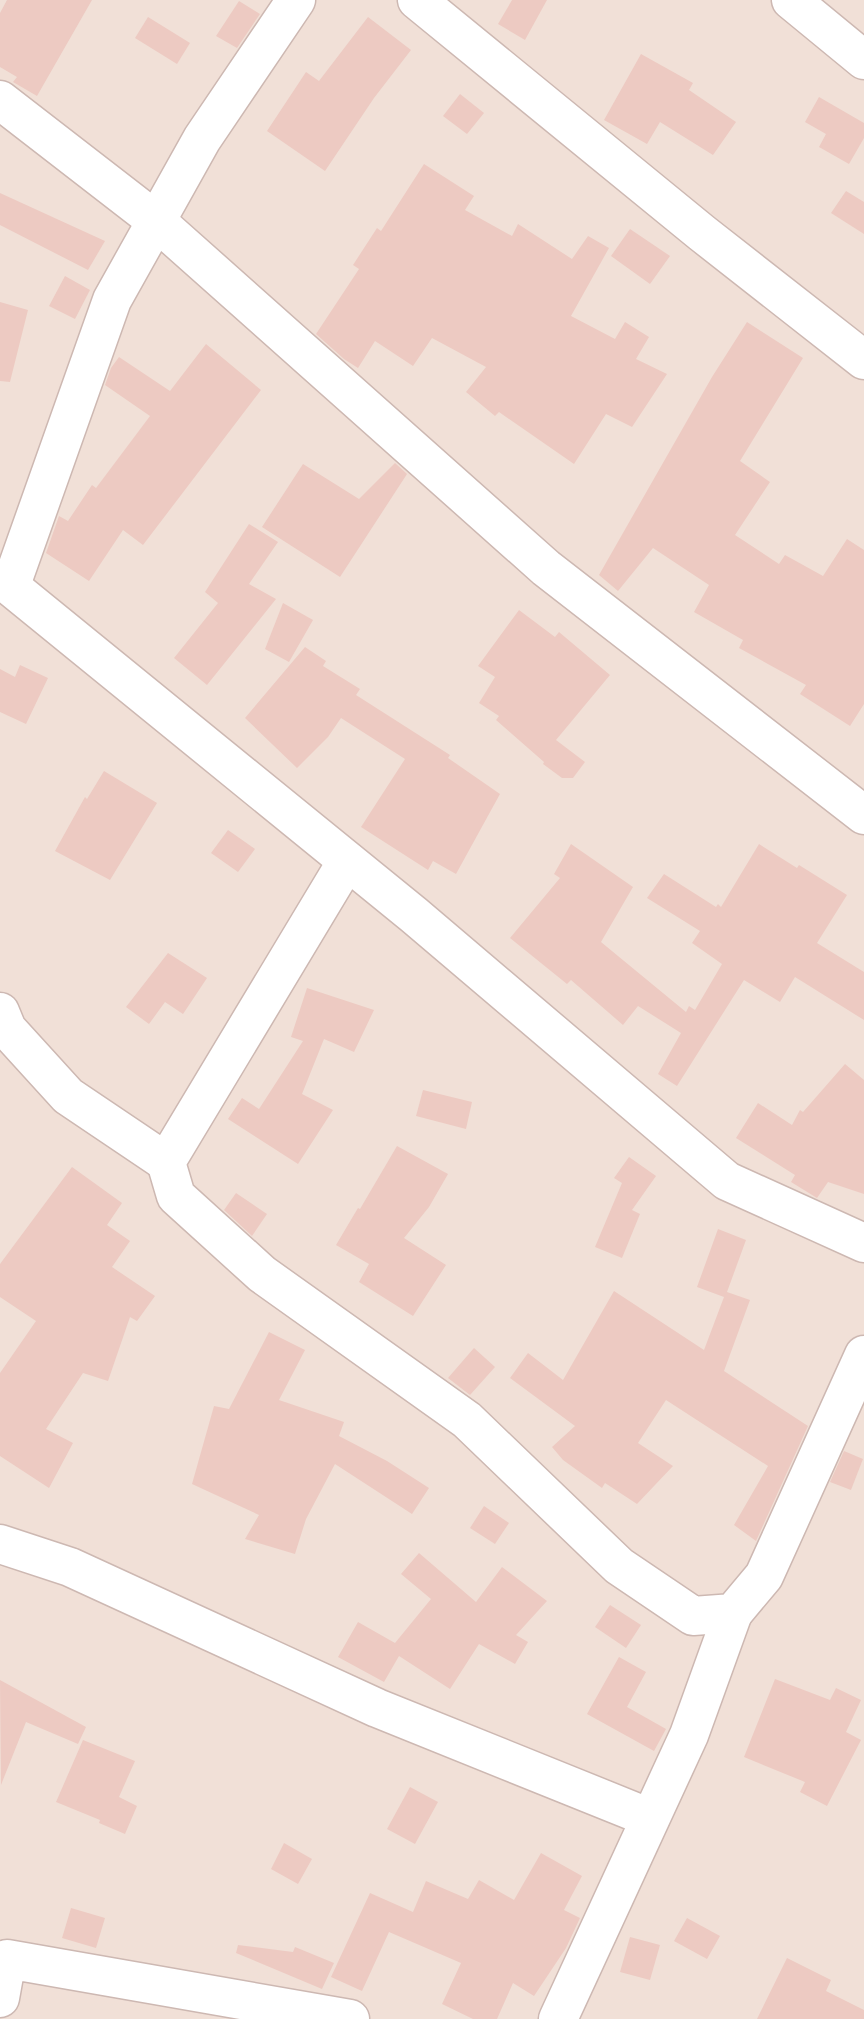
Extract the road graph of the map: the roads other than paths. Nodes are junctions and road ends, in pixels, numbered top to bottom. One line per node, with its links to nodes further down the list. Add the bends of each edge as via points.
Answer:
1 (417, 0): 7 (street, via 691,225)
2 (791, 0): 4 (street)
3 (287, 3): 6 (street)
4 (864, 60)
5 (0, 100): 6 (street)
6 (155, 220): 8 (street, via 113,300); 9 (street, via 546,568)
7 (864, 359)
8 (5, 581): 10 (street)
9 (864, 815)
10 (347, 861): 12 (street); 13 (street, via 727,1181)
11 (0, 1012): 12 (street, via 8,1029 68,1096)
12 (166, 1162): 16 (street, via 176,1196 253,1265 467,1420 619,1566 693,1616)
13 (864, 1243)
14 (864, 1355): 16 (street, via 764,1576)
15 (0, 1544): 17 (street, via 70,1567 377,1708)
16 (733, 1614): 17 (street, via 689,1735)
17 (650, 1818): 21 (street)
18 (4, 1958): 19 (street); 20 (street)
19 (0, 1998)
20 (350, 2019)
21 (558, 2019)

